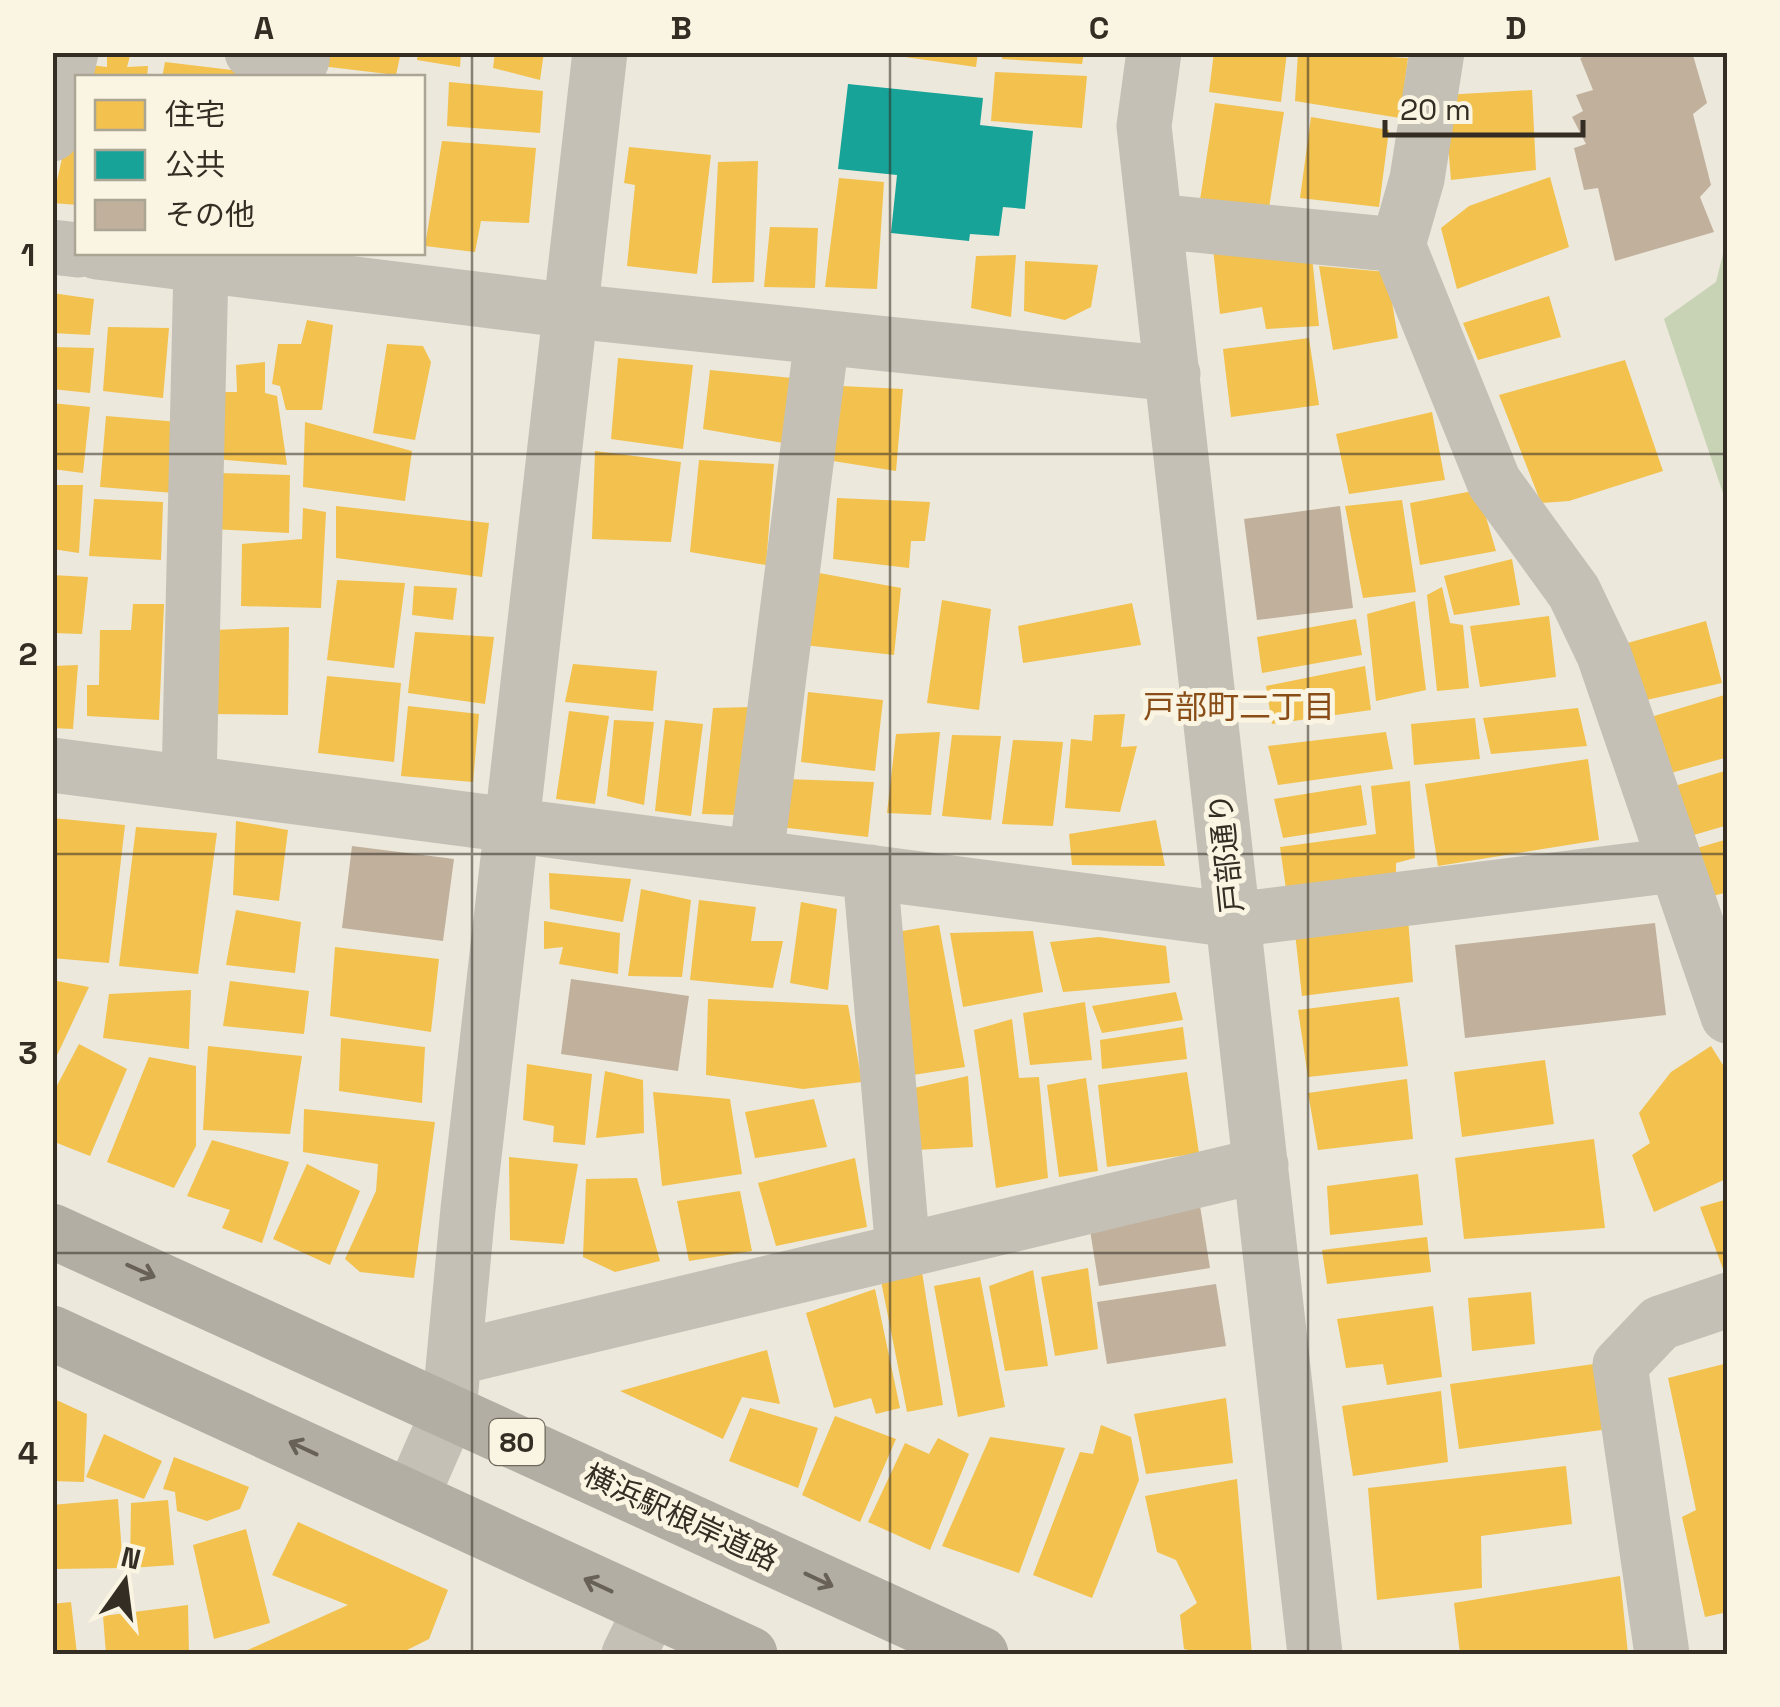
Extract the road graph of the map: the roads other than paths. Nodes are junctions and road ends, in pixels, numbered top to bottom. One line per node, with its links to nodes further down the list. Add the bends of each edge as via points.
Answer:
1 (71, 52): 7 (street)
2 (252, 52): 3 (street, via 302,60)
3 (303, 52)
4 (600, 52): 12 (street)
5 (1154, 52): 8 (street, 戸部通り, via 1144,126)
6 (1437, 52): 9 (street, via 1417,179)
7 (52, 134)
8 (1155, 221): 9 (street); 14 (street, 戸部通り)
9 (1398, 245): 19 (street, via 1494,482 1574,592 1604,655)
10 (119, 255): 11 (street)
11 (201, 266): 12 (street); 16 (street)
12 (572, 311): 13 (street); 17 (street)
13 (822, 338): 14 (street); 18 (street)
14 (1173, 374): 21 (street, 戸部通り)
15 (52, 765): 16 (street)
16 (188, 782): 17 (street)
17 (512, 826): 18 (street); 28 (street)
18 (756, 857): 20 (street)
19 (1674, 866): 21 (street); 22 (street)
20 (870, 872): 21 (street); 25 (street)
21 (1234, 920): 23 (street, 戸部通り)
22 (1728, 1016)
23 (1262, 1166): 25 (street); 33 (street, 戸部通り)
24 (52, 1231): 28 (main road, 横浜駅根岸道路 / 80, one-way to 28)
25 (903, 1251): 28 (street)
26 (1728, 1300): 34 (street, via 1660,1323 1620,1365)
27 (52, 1333): 29 (main road, one-way to 27)
28 (452, 1385): 29 (street); 32 (main road, 横浜駅根岸道路 / 80, one-way to 32)
29 (411, 1498): 30 (main road, one-way to 29)
30 (640, 1632): 31 (main road)
31 (750, 1654)
32 (981, 1654)
33 (1315, 1654)
34 (1662, 1654)

